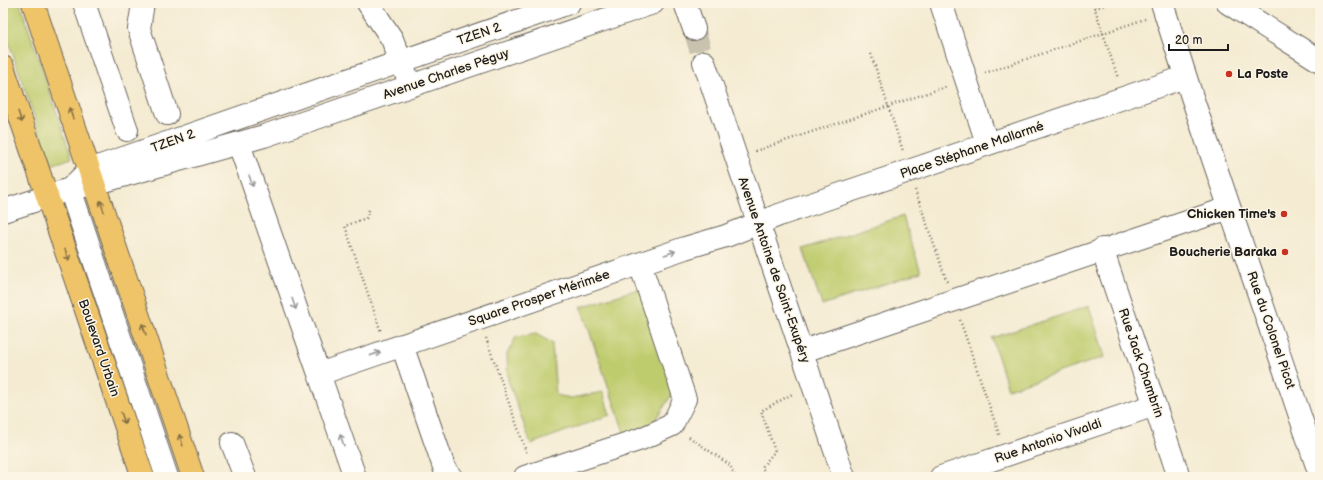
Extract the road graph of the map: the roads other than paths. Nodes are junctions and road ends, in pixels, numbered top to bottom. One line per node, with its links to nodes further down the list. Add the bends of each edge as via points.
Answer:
1 (33, 3): 23 (main road, one-way to 1)
2 (84, 3): 20 (street)
3 (143, 3): 19 (street, via 139,29)
4 (368, 3): 13 (street, via 392,40)
5 (569, 3): 13 (street, TZEN 2)
6 (653, 3): 11 (street, Avenue Charles Péguy)
7 (685, 3): 12 (street)
8 (941, 3): 21 (street)
9 (1162, 3): 17 (street, Rue du Colonel Picot)
10 (1228, 3): 14 (street)
11 (625, 7): 18 (street, Avenue Charles Péguy)
12 (694, 29)
13 (401, 60): 18 (street); 23 (street, TZEN 2)
14 (1320, 61)
15 (704, 62): 28 (street, Avenue Antoine de Saint-Exupéry)
16 (3, 67): 25 (main road, Boulevard Urbain, one-way to 25)
17 (1185, 77): 21 (street, Place Stéphane Mallarmé); 26 (street, Rue du Colonel Picot)
18 (411, 86): 22 (street, Avenue Charles Péguy)
19 (167, 114)
20 (127, 130)
21 (987, 143): 28 (street, Place Stéphane Mallarmé)
22 (239, 144): 23 (street, Avenue Charles Péguy); 33 (street, one-way to 33)
23 (91, 177): 24 (street); 39 (main road, one-way to 23)
24 (70, 189): 25 (street); 38 (street)
25 (46, 196): 27 (street); 37 (main road, Boulevard Urbain, one-way to 37)
26 (1229, 208): 29 (street); 36 (street, Rue du Colonel Picot)
27 (3, 211)
28 (759, 223): 30 (street, Square Prosper Mérimée, one-way to 28); 32 (street, Avenue Antoine de Saint-Exupéry)
29 (1102, 249): 32 (street); 34 (street, Rue Jack Chambrin)
30 (640, 264): 31 (street, Square Prosper Mérimée); 43 (street, via 686,398 672,425 641,439)
31 (402, 345): 33 (street, Square Prosper Mérimée, one-way to 31); 42 (street, via 444,470)
32 (803, 351): 44 (street, Avenue Antoine de Saint-Exupéry)
33 (319, 374): 41 (street, one-way to 33)
34 (1155, 405): 45 (street, Rue Antonio Vivaldi); 46 (street, Rue Jack Chambrin)
35 (232, 443): 40 (street)
36 (1320, 475)
37 (143, 477)
38 (167, 477)
39 (193, 477)
40 (245, 477)
41 (355, 477)
42 (451, 477)
43 (525, 477)
44 (844, 477)
45 (941, 477)
46 (1180, 477)

